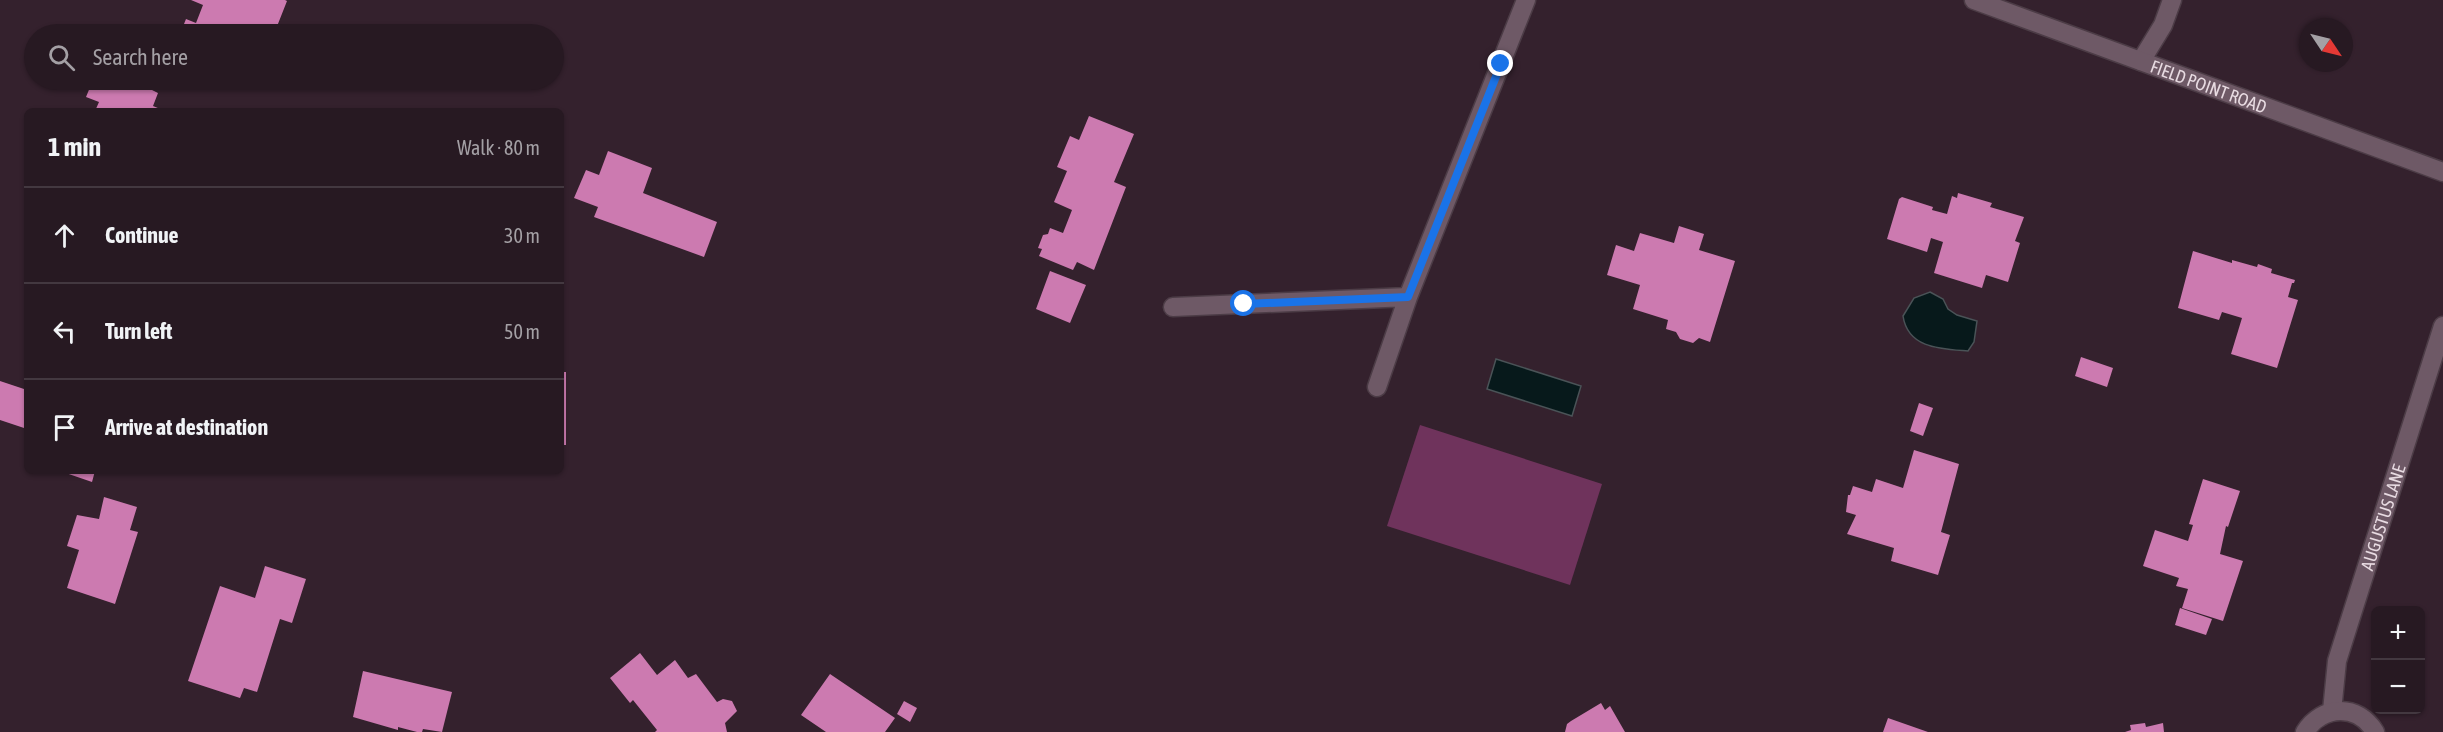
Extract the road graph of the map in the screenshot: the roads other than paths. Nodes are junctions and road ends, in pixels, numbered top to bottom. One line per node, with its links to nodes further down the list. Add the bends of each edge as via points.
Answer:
1 (1526, 0): 6 (street)
2 (1974, 0): 4 (street, FIELD POINT ROAD)
3 (2172, 0): 4 (street)
4 (2141, 61): 5 (street, FIELD POINT ROAD)
5 (2443, 172)
6 (1408, 297): 7 (street); 9 (street)
7 (1173, 307)
8 (2443, 326): 10 (street, AUGUSTUS LANE, via 2337,661)
9 (1377, 387)
10 (2332, 711): 11 (street, via 2319,716); 12 (street, via 2360,715)
11 (2305, 732)
12 (2375, 732)

